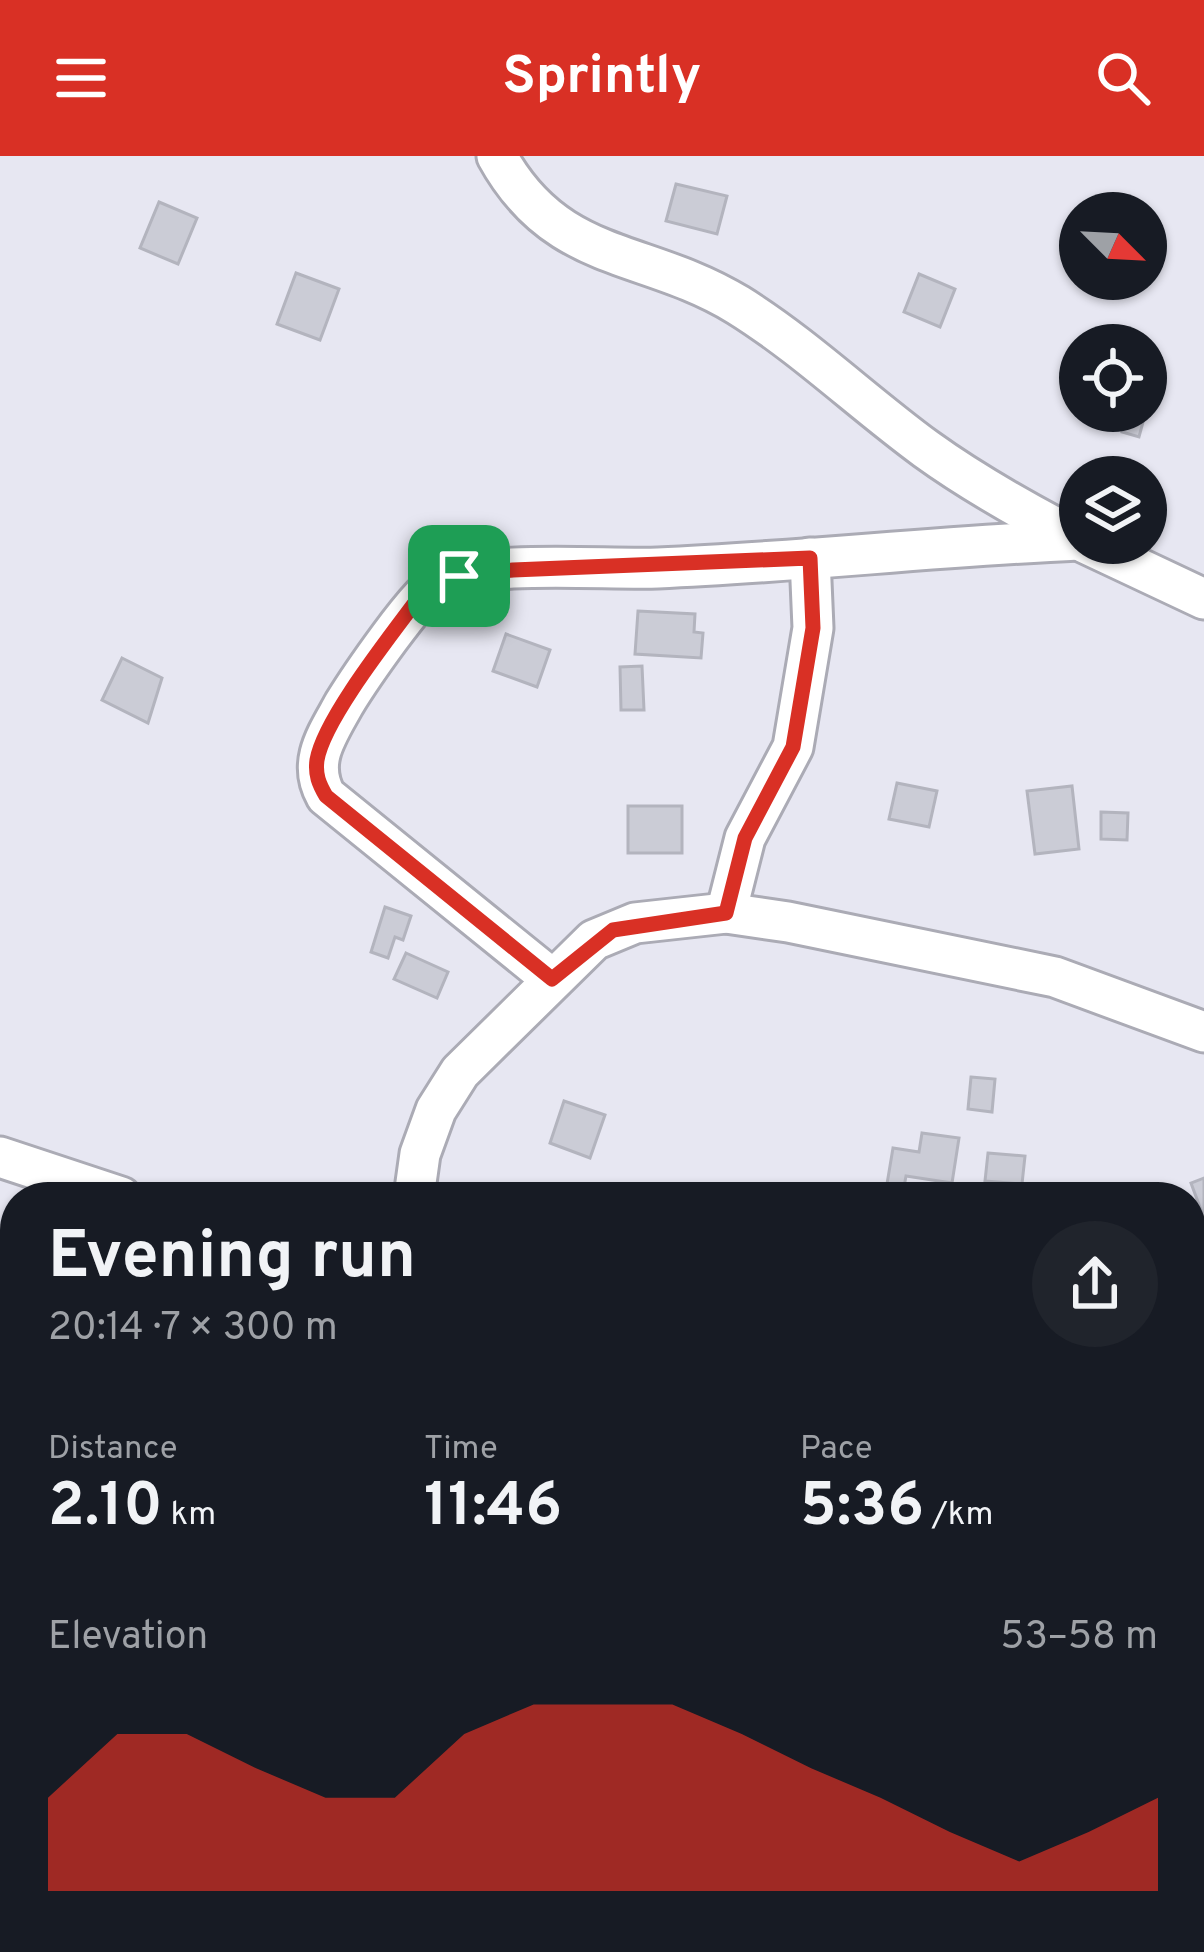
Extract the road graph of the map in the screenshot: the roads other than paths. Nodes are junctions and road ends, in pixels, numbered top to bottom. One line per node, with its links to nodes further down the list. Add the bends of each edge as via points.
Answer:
1 (497, 156): 2 (street, via 550,224 742,308 927,449)
2 (1059, 530)
3 (1059, 542): 4 (street)
4 (810, 558): 7 (street, via 813,628 793,747 745,838); 8 (street, via 513,570 439,582 423,592 351,693 317,758 326,796)
5 (1130, 564): 6 (street)
6 (1204, 599)
7 (726, 913): 8 (street, via 613,930); 9 (street, via 1055,977)
8 (552, 979): 12 (street, via 460,1072 436,1110)
9 (1204, 1032)
10 (0, 1157): 11 (street)
11 (76, 1182)
12 (417, 1182)

